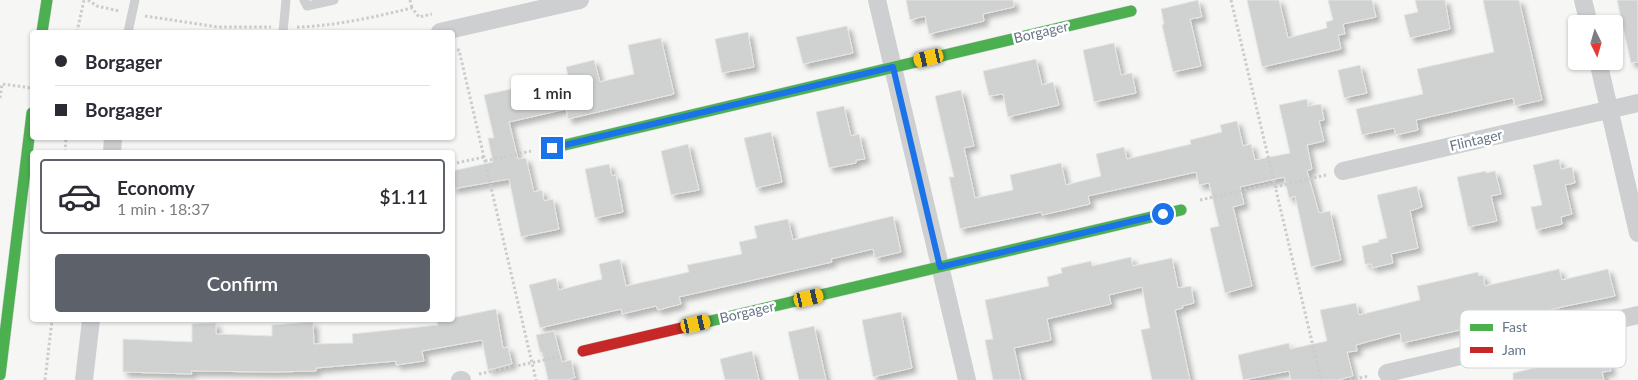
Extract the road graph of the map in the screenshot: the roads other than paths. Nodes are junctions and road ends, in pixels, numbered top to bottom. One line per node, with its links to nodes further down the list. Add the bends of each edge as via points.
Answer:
1 (47, 0): 11 (street)
2 (136, 0): 12 (lane)
3 (286, 0): 13 (lane)
4 (304, 0): 5 (lane, via 307,6)
5 (334, 0)
6 (580, 0): 14 (street)
7 (877, 0): 15 (street)
8 (1583, 0): 10 (street)
9 (1130, 10): 15 (street, Borgager)
10 (1587, 15)
11 (45, 30)
12 (128, 30)
13 (283, 30)
14 (449, 30)
15 (893, 67): 20 (street, Borgager); 24 (street)
16 (1600, 70): 18 (street)
17 (1638, 103): 18 (street, Flintager)
18 (1609, 110): 21 (street, Flintager); 23 (street)
19 (30, 129): 27 (street)
20 (552, 148)
21 (1343, 171)
22 (1181, 210): 24 (street, Borgager)
23 (1638, 233)
24 (940, 267): 26 (street, Borgager); 32 (street)
25 (91, 322): 31 (street)
26 (583, 351)
27 (2, 352): 30 (street)
28 (1460, 356): 29 (street)
29 (1387, 373)
30 (0, 374)
31 (84, 380)
32 (967, 380)

